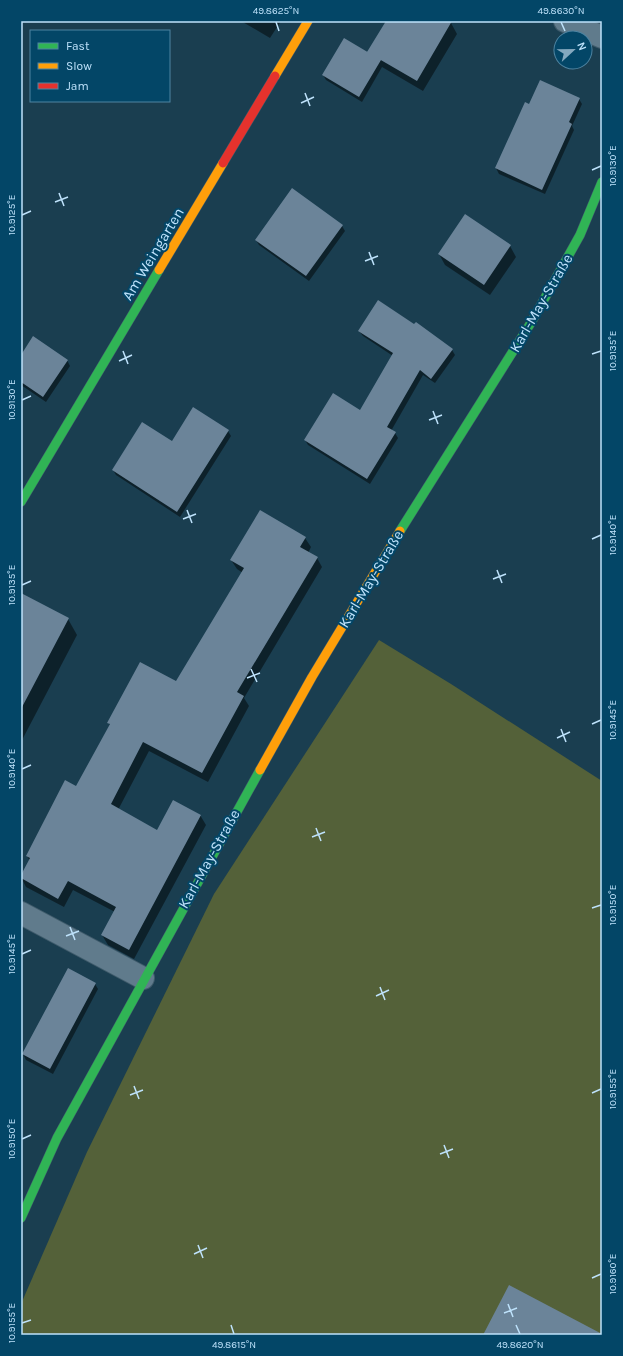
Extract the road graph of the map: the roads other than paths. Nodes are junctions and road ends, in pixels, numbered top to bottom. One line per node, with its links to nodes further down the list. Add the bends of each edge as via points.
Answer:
1 (308, 21): 5 (street, Am Weingarten)
2 (565, 21): 3 (street)
3 (602, 37)
4 (602, 182): 7 (street, Karl-May-Straße, via 580,235 532,321 373,573)
5 (21, 502)
6 (21, 913): 7 (street)
7 (143, 978): 8 (street, Karl-May-Straße, via 57,1138)
8 (21, 1218)

